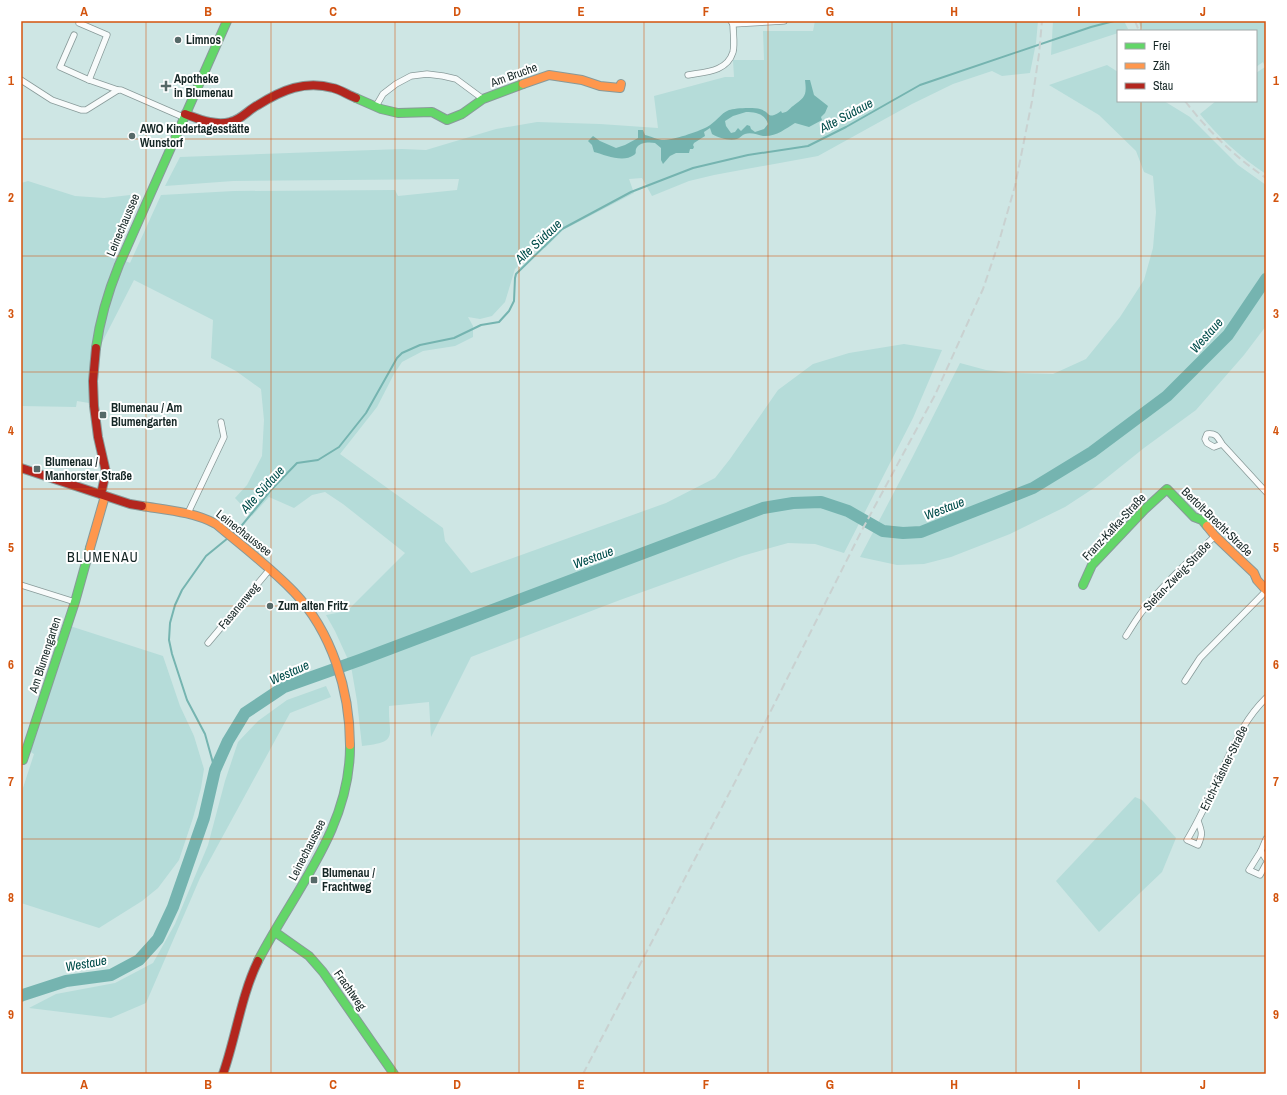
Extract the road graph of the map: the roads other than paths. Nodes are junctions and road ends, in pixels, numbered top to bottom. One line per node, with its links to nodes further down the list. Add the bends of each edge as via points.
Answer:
1 (227, 21): 13 (street, Leinechaussee)
2 (784, 21): 4 (street)
3 (79, 23): 8 (street, via 107,35)
4 (732, 23): 6 (street, via 733,52 728,62 718,70)
5 (74, 35): 8 (street, via 60,67)
6 (688, 75)
7 (21, 80): 10 (street, via 52,100 84,111)
8 (89, 80): 10 (street)
9 (621, 84): 11 (street, Am Bruche, via 620,88 600,86 582,80 550,76)
10 (118, 90): 13 (street)
11 (483, 99): 12 (street, Am Bruche, via 462,114 446,120 432,112 398,113); 12 (street, Am Bruche, via 456,79 427,74 411,76 396,84 383,94)
12 (376, 106): 13 (street, Am Bruche, via 333,88 310,85 288,89 228,123 204,121)
13 (184, 115): 19 (street, Leinechaussee, via 119,265 108,293 98,332 94,402 106,472)
14 (221, 422): 20 (street, via 224,437)
15 (1222, 444): 18 (street)
16 (21, 468): 19 (street)
17 (1167, 489): 21 (street, Bertolt-Brecht-Straße, via 1194,517 1202,520); 24 (street, Franz-Kafka-Straße, via 1092,565)
18 (1266, 492)
19 (103, 495): 20 (street, Leinechaussee, via 130,504); 26 (street, Am Blumengarten)
20 (188, 513): 22 (street, Leinechaussee, via 216,524)
21 (1215, 536): 25 (street, Bertolt-Brecht-Straße, via 1254,574); 27 (street, Stefan-Zweig-Straße, via 1158,593)
22 (270, 569): 28 (street, Fasanenweg); 37 (street, Leinechaussee, via 307,607 330,648 344,690 350,720 351,750 347,781 334,824 307,878)
23 (21, 585): 26 (street)
24 (1083, 585)
25 (1266, 590): 29 (street, via 1200,658)
26 (75, 602): 31 (street, Am Blumengarten)
27 (1126, 636)
28 (208, 643)
29 (1185, 681)
30 (1266, 698): 32 (street, Erich-Kästner-Straße, via 1254,710 1240,732)
31 (23, 760)
32 (1198, 821)
33 (1266, 839): 34 (street)
34 (1261, 851): 35 (street); 36 (street, via 1249,870 1260,876)
35 (1266, 859)
36 (1266, 864)
37 (275, 932): 38 (street, Leinechaussee, via 257,964 246,992); 39 (street, Frachtweg, via 309,956 324,972)
38 (224, 1074)
39 (394, 1074)

